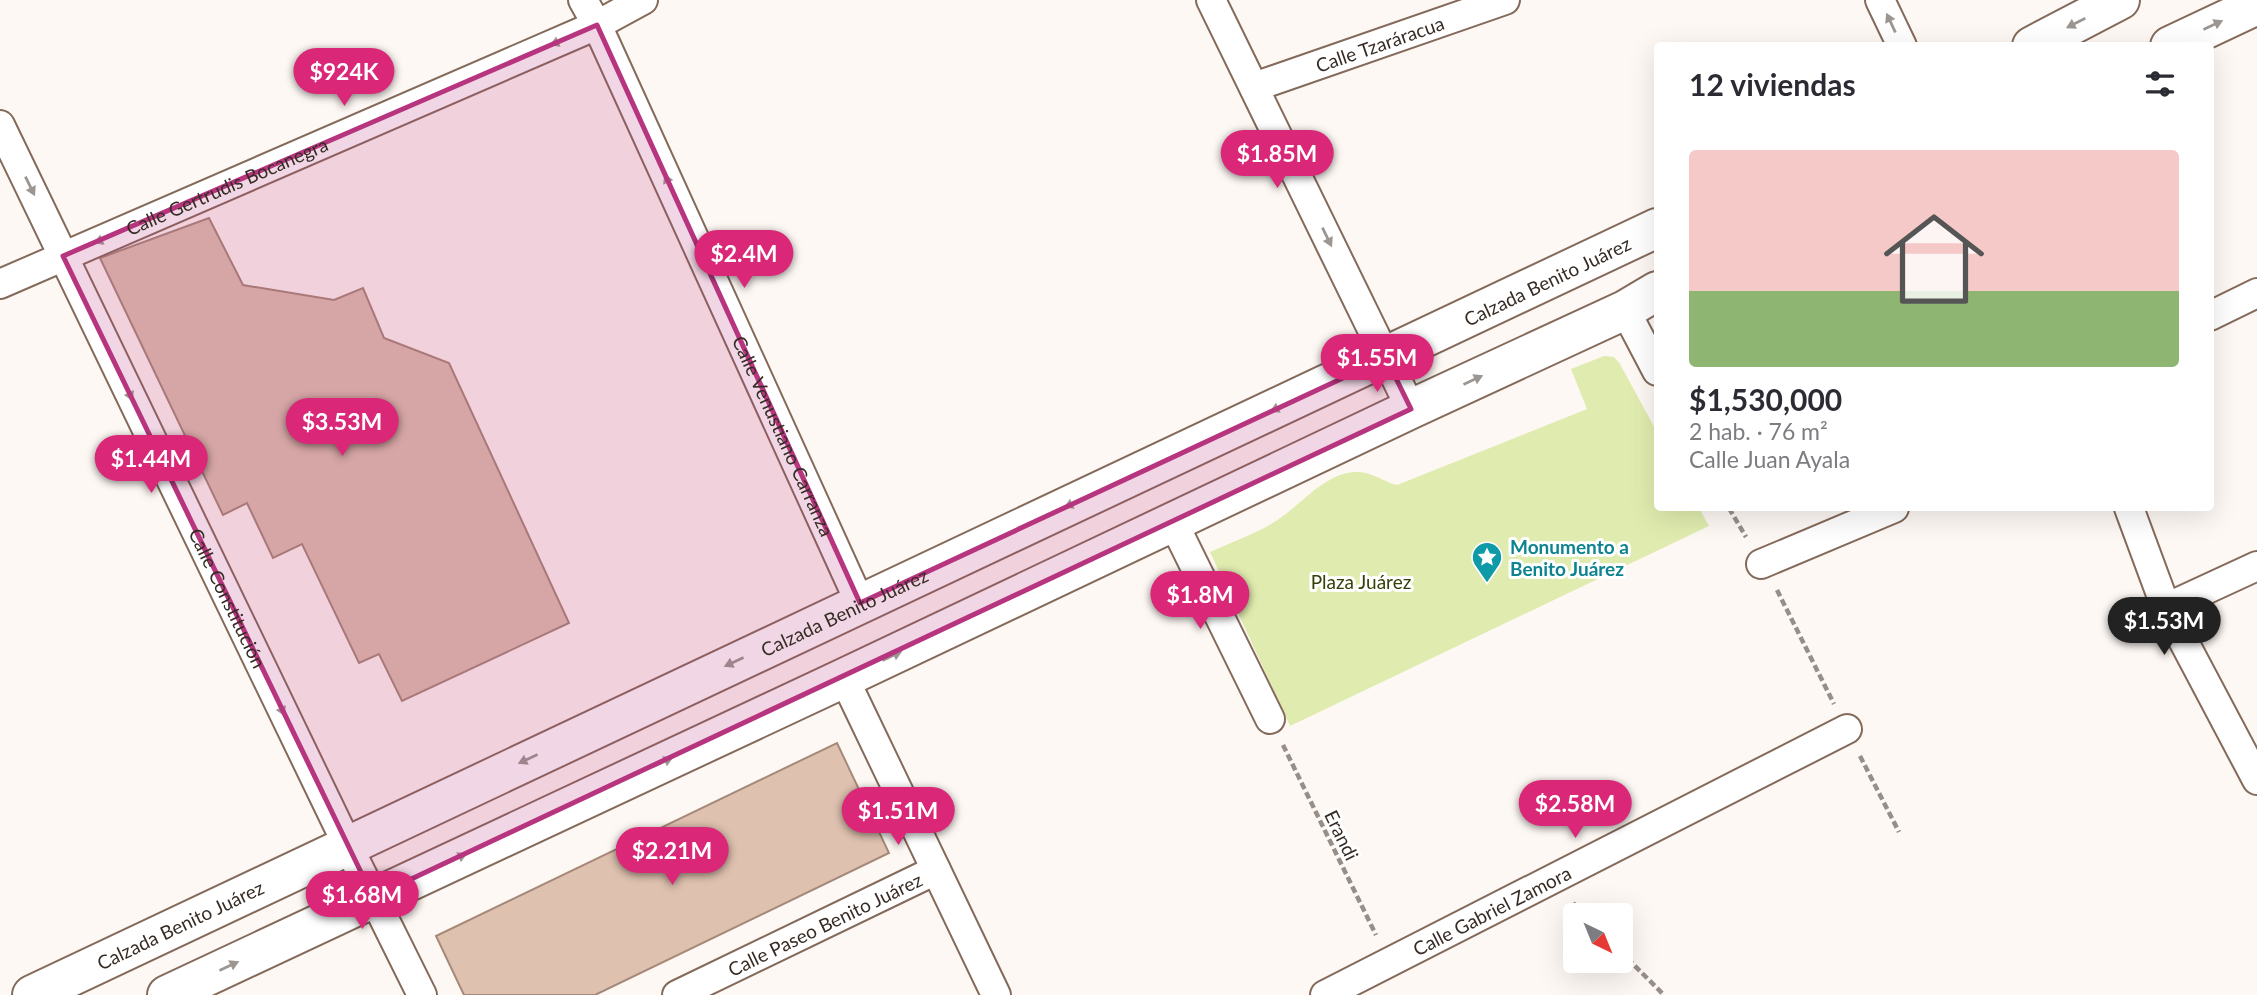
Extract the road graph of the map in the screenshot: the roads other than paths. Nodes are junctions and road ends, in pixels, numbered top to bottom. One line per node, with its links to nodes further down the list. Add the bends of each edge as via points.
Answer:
1 (583, 0): 8 (street, Calle Venustiano Carranza)
2 (643, 0): 8 (street, Calle Gertrudis Bocanegra)
3 (1211, 0): 12 (street)
4 (1505, 0): 12 (street, Calle Tzaráracua)
5 (1880, 0): 9 (street, one-way to 5)
6 (2120, 0): 10 (main road, one-way to 10)
7 (2257, 5): 11 (main road, one-way to 7)
8 (597, 25): 15 (street, Calle Gertrudis Bocanegra, one-way to 15); 28 (street, Calle Venustiano Carranza, one-way to 8)
9 (1900, 42)
10 (2040, 42)
11 (2178, 42)
12 (1254, 87): 20 (street, one-way to 20)
13 (0, 125): 15 (street, Calle Constitución, one-way to 15)
14 (1654, 229): 20 (main road, Calzada Benito Juárez)
15 (63, 257): 16 (street, Calle Gertrudis Bocanegra); 34 (street, Calle Constitución, one-way to 34)
16 (0, 284)
17 (2257, 293): 19 (street)
18 (1641, 301): 21 (street); 22 (main road, one-way to 18)
19 (2214, 314)
20 (1386, 358): 22 (street); 28 (main road, Calzada Benito Juárez, one-way to 28)
21 (1654, 358)
22 (1411, 409): 25 (main road)
23 (1887, 511): 26 (street)
24 (2130, 511): 29 (street)
25 (1173, 522): 30 (main road, one-way to 25); 31 (street)
26 (1761, 564)
27 (2257, 566): 29 (street)
28 (860, 603): 34 (main road, Calzada Benito Juárez, one-way to 34)
29 (2166, 608): 33 (street)
30 (844, 678): 35 (street); 36 (main road, one-way to 30)
31 (1270, 719)
32 (1847, 729): 42 (street, Calle Gabriel Zamora)
33 (2257, 780)
34 (347, 844): 36 (street, Calle Constitución); 37 (main road, Calzada Benito Juárez)
35 (936, 870): 40 (street, Calle Paseo Benito Juárez); 41 (street)
36 (373, 897): 38 (main road, one-way to 36); 39 (street, Calle Constitución)
37 (32, 995)
38 (167, 995)
39 (422, 995)
40 (677, 995)
41 (996, 995)
42 (1325, 995)

